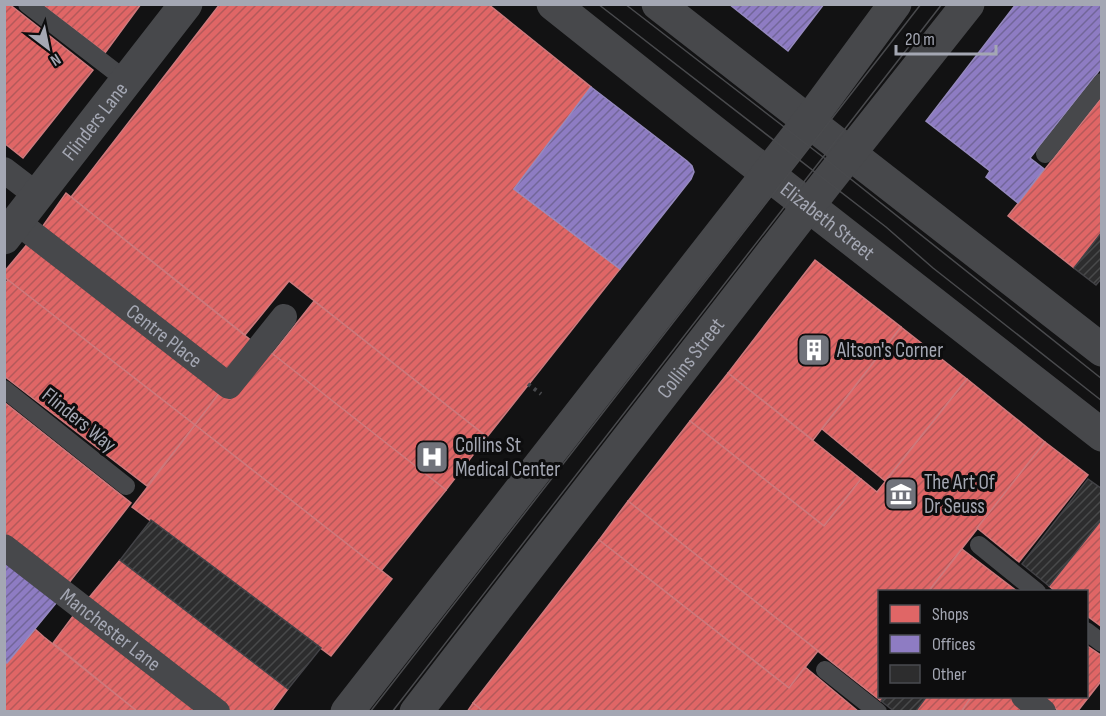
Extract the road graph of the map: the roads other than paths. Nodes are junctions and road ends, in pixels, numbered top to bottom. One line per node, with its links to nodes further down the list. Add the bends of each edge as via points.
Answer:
1 (27, 4): 7 (lane)
2 (553, 4): 13 (street, Elizabeth Street)
3 (658, 4): 9 (street)
4 (895, 4): 9 (street)
5 (968, 4): 10 (street, Collins Street)
6 (180, 7): 7 (street, Flinders Lane)
7 (127, 81): 14 (street, Flinders Lane)
8 (1101, 82): 11 (lane)
9 (808, 122): 10 (street); 13 (street)
10 (849, 154): 15 (street, Collins Street); 18 (street)
11 (1045, 154)
12 (4, 170): 14 (street)
13 (766, 174): 15 (street, Elizabeth Street); 30 (street)
14 (38, 195): 16 (street, Flinders Lane)
15 (808, 206): 20 (street, Elizabeth Street); 31 (street, Collins Street)
16 (17, 235): 17 (street, Centre Place, via 229,386)
17 (284, 317)
18 (1101, 350)
19 (4, 389): 21 (lane, Flinders Way)
20 (1101, 435)
21 (126, 486)
22 (979, 545): 24 (lane)
23 (4, 547): 29 (street, Manchester Lane)
24 (1036, 590)
25 (1088, 633): 26 (lane)
26 (1101, 643)
27 (825, 670): 32 (lane)
28 (1027, 698): 33 (street)
29 (217, 711)
30 (347, 711)
31 (416, 711)
32 (878, 711)
33 (1043, 711)

